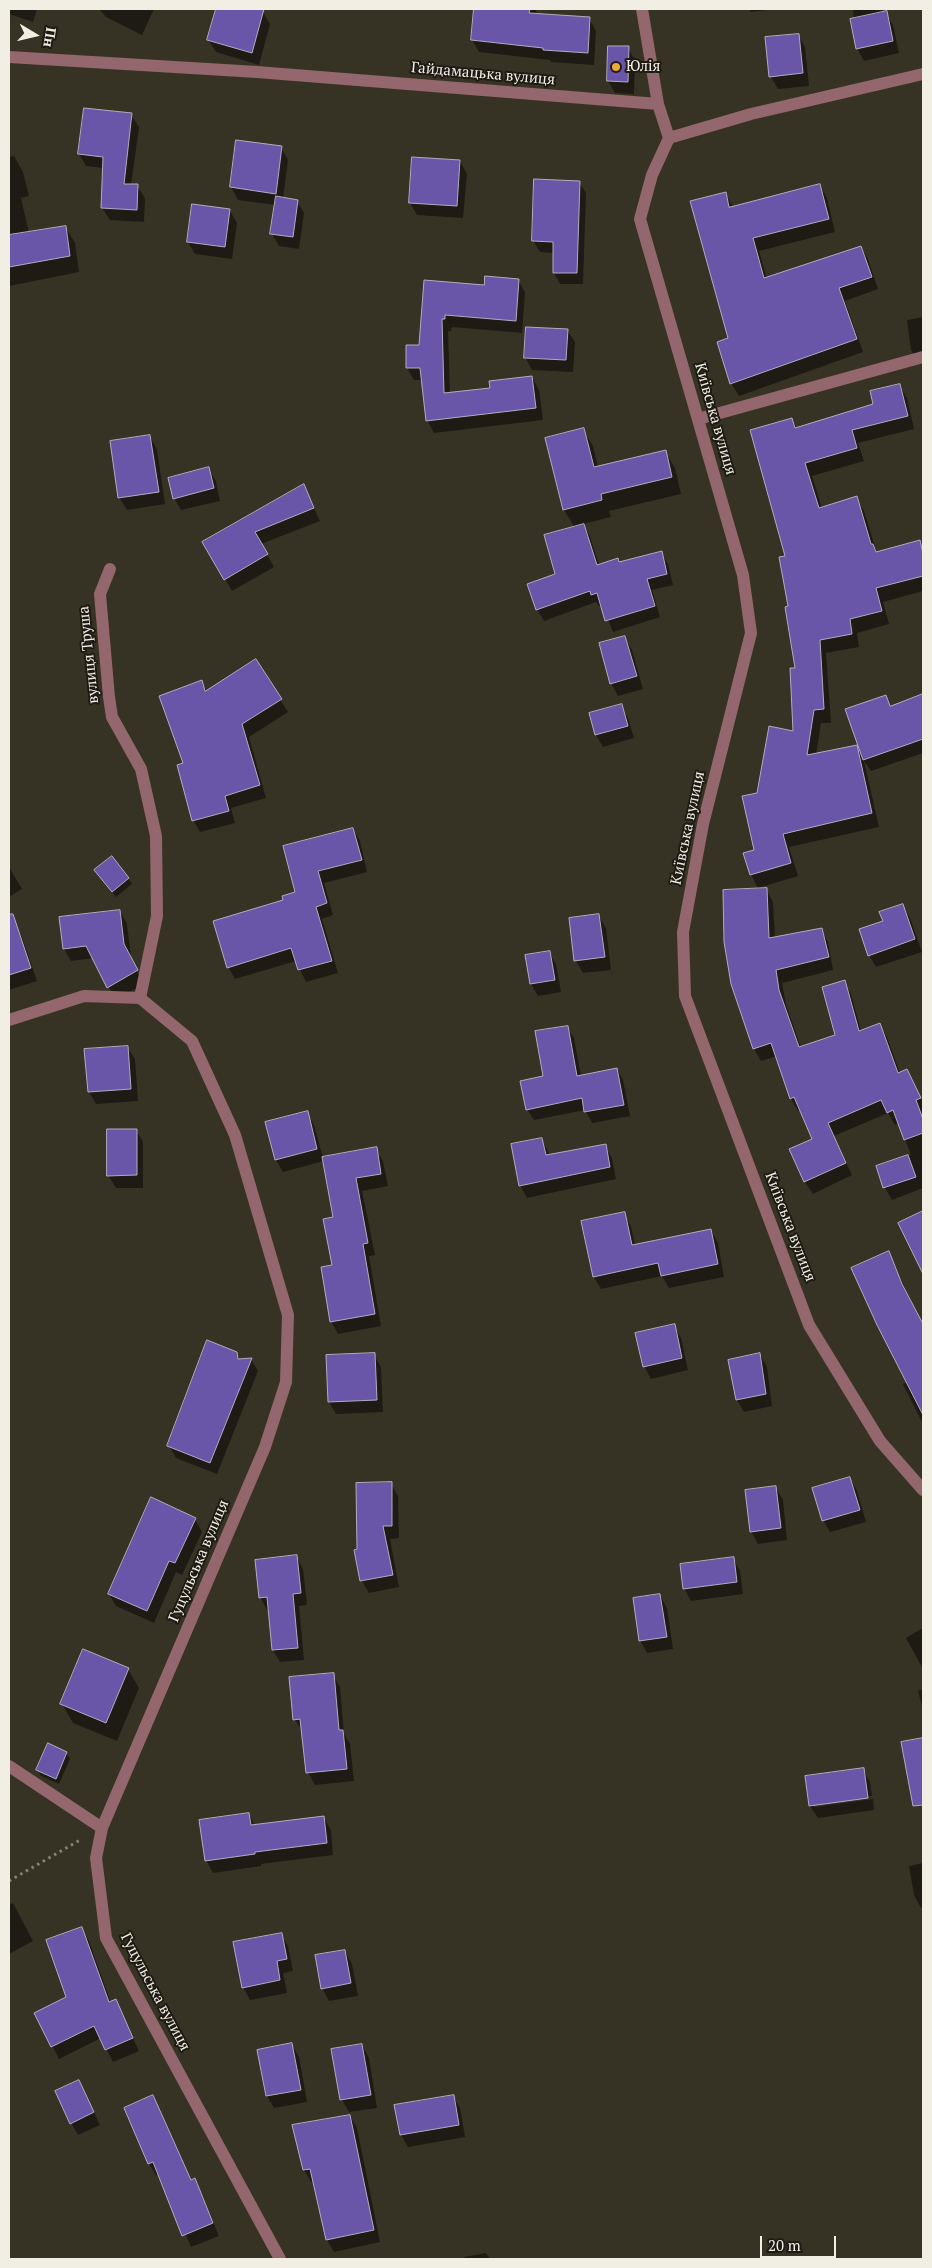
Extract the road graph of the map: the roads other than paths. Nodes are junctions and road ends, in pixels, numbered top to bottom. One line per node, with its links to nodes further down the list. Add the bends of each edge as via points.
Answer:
1 (642, 9): 4 (street)
2 (9, 57): 4 (street, Гайдамацька вулиця, via 257,72)
3 (923, 74): 5 (street, via 752,114)
4 (658, 104): 5 (street)
5 (669, 138): 7 (street, Київська вулиця, via 652,175 640,219)
6 (923, 357): 7 (street)
7 (698, 419): 11 (street, Київська вулиця, via 744,575 751,633 703,824 683,932 685,996 809,1325 880,1441)
8 (110, 569): 9 (street, вулиця Труша, via 100,594 112,717 141,768 156,836 157,916)
9 (140, 998): 10 (street, via 84,996); 13 (street, Гуцульська вулиця, via 192,1041 235,1135 288,1315 286,1382 266,1447)
10 (9, 1020)
11 (923, 1490)
12 (9, 1766): 13 (street)
13 (102, 1828): 14 (street, Гуцульська вулиця, via 96,1858 106,1938)
14 (280, 2259)

